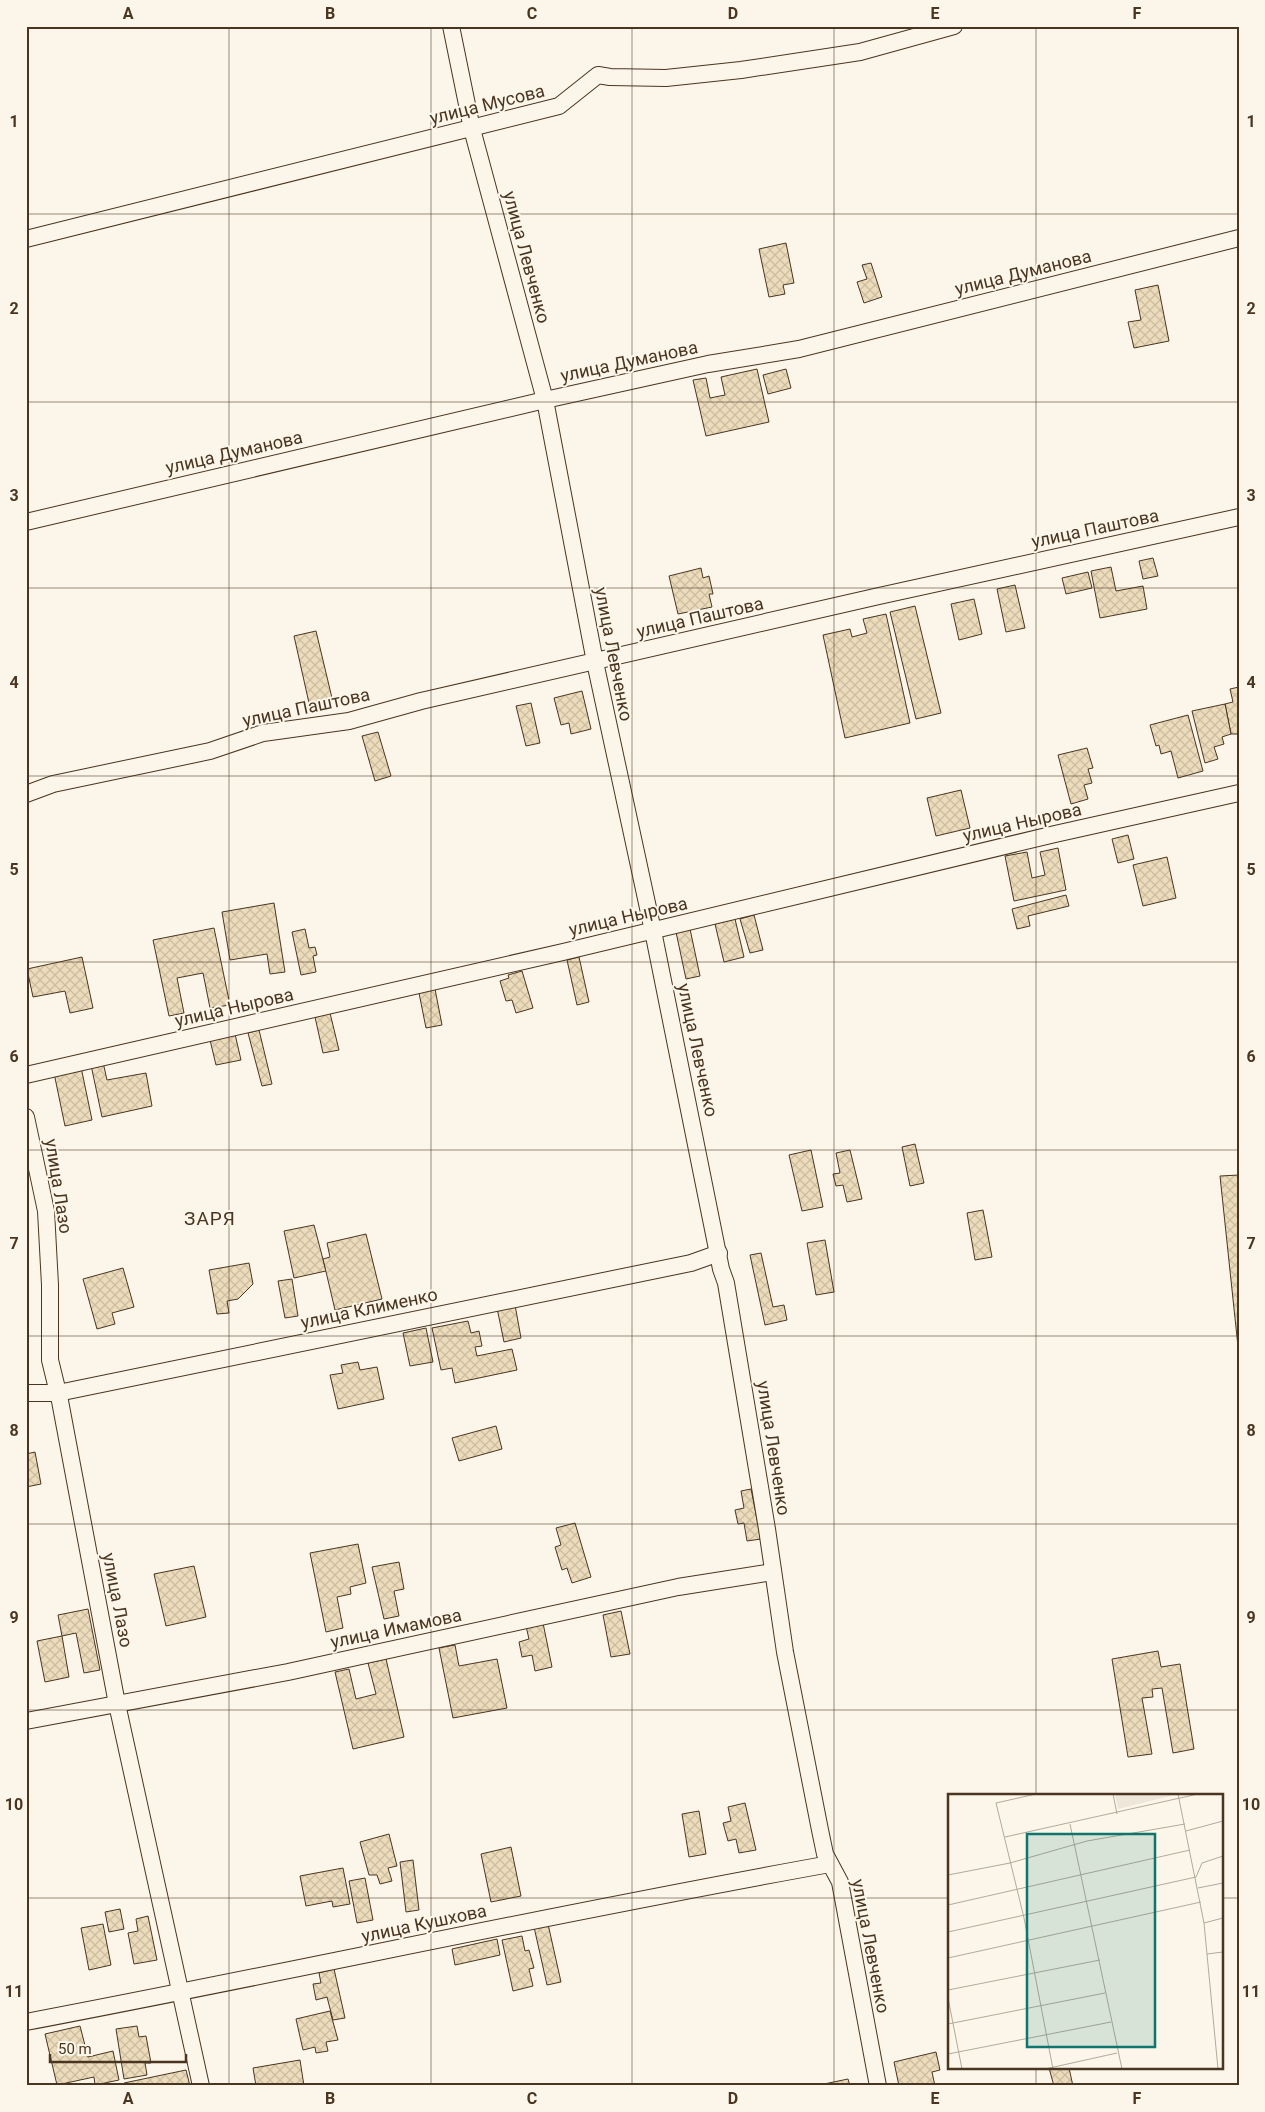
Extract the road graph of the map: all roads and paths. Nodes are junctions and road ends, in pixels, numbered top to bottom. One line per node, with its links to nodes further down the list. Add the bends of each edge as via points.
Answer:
1 (451, 26): 3 (street, улица Левченко)
2 (954, 26): 3 (street, улица Мусова, via 860,52 741,70 666,78 598,75 559,106)
3 (472, 129): 5 (street, улица Мусова); 6 (street, улица Левченко)
4 (1239, 238): 6 (street, улица Думанова, via 799,349 708,364)
5 (26, 239)
6 (545, 400): 8 (street, улица Думанова); 9 (street, улица Левченко)
7 (1239, 517): 9 (street, улица Паштова)
8 (26, 522)
9 (595, 662): 11 (street, улица Паштова, via 421,701 349,721 263,733 210,751 53,784); 12 (street, улица Левченко)
10 (1239, 793): 12 (street, улица Нырова)
11 (26, 794)
12 (653, 931): 13 (street, улица Нырова); 15 (street, улица Левченко)
13 (26, 1075)
14 (26, 1117): 16 (street, улица Лазо, via 46,1211 50,1360)
15 (719, 1253): 16 (street, улица Клименко, via 691,1263); 18 (street, улица Левченко)
16 (58, 1392): 17 (street, улица Клименко); 19 (street, улица Лазо)
17 (26, 1393)
18 (773, 1572): 19 (street, улица Имамова, via 678,1587 307,1668); 21 (street, улица Левченко, via 785,1652 825,1854)
19 (117, 1704): 20 (street, улица Имамова); 22 (street, улица Лазо)
20 (26, 1721)
21 (830, 1864): 22 (street, улица Кушхова); 25 (street, улица Левченко, via 840,1882)
22 (181, 1993): 23 (street, улица Кушхова); 24 (street, улица Лазо)
23 (26, 2022)
24 (201, 2086)
25 (878, 2086)

